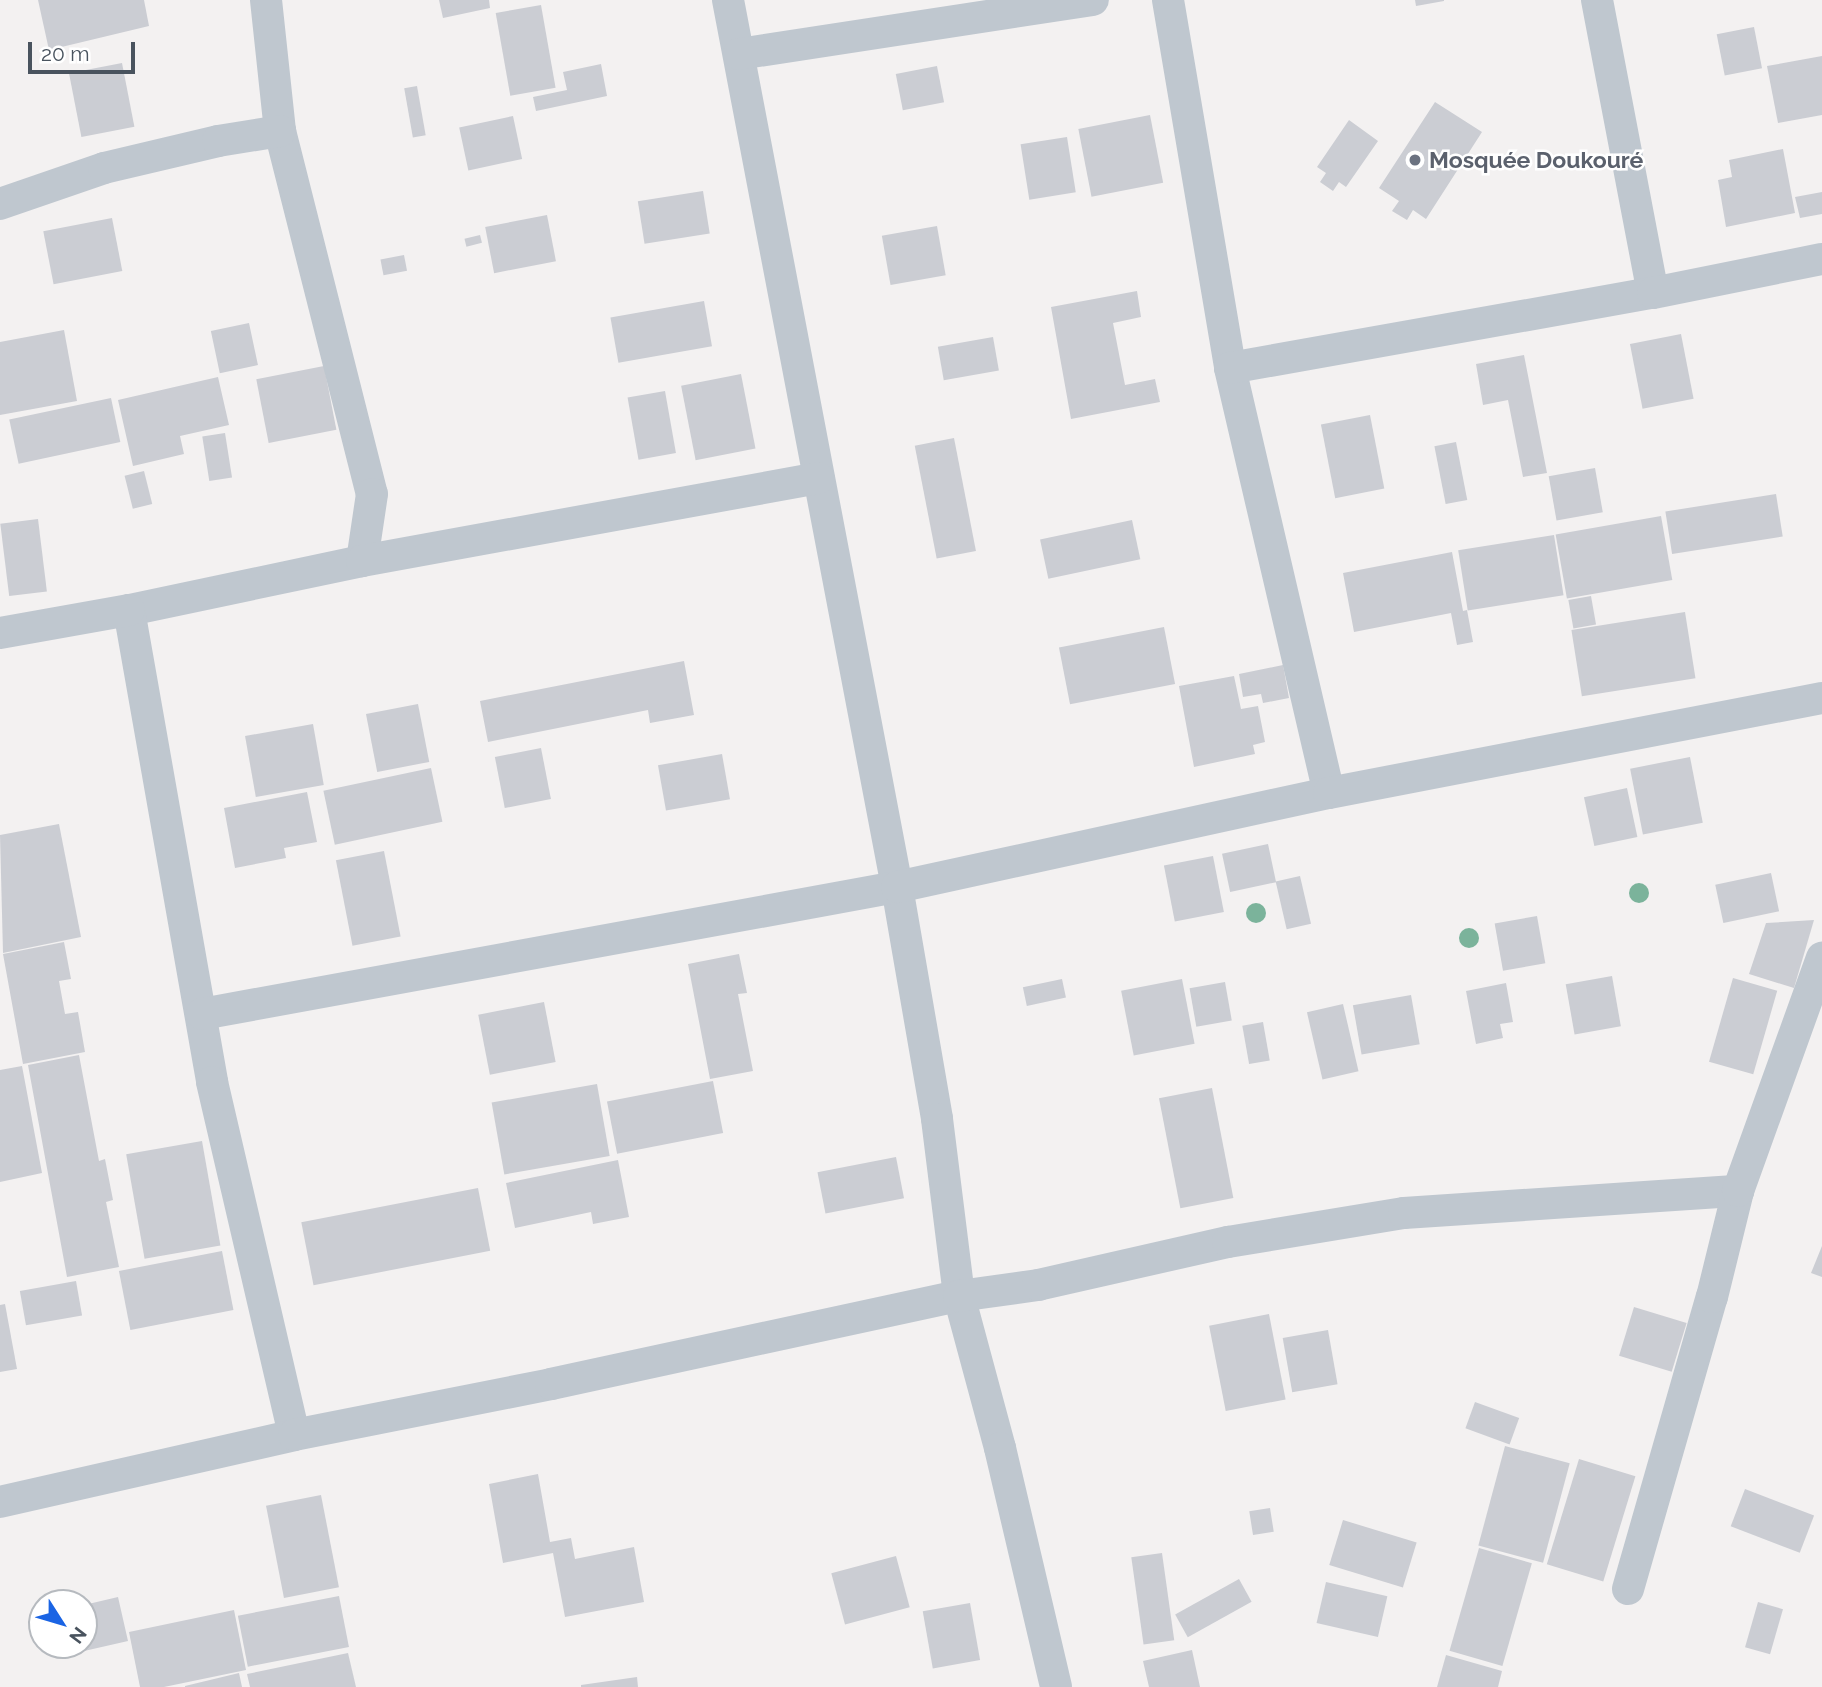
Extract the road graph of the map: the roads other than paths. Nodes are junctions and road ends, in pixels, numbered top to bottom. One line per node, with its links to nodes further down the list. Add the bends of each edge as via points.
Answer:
1 (266, 0): 7 (street)
2 (729, 0): 6 (street)
3 (1093, 0): 6 (street)
4 (1168, 0): 11 (street)
5 (1597, 0): 10 (street)
6 (739, 54): 12 (street)
7 (280, 131): 8 (street, via 104,169); 13 (street, via 372,494)
8 (0, 204)
9 (1822, 259): 10 (street)
10 (1653, 293): 11 (street)
11 (1230, 368): 17 (street)
12 (819, 478): 13 (street); 18 (street)
13 (362, 561): 14 (street)
14 (130, 610): 15 (street); 20 (street)
15 (0, 634)
16 (1822, 698): 17 (street)
17 (1329, 793): 18 (street)
18 (897, 887): 20 (street); 22 (street, via 937,1119)
19 (1822, 958): 21 (street)
20 (202, 1014): 23 (street, via 225,1142)
21 (1738, 1191): 22 (street, via 1404,1213 1228,1242 1038,1285); 25 (street)
22 (959, 1296): 23 (street); 26 (street, via 1000,1448)
23 (294, 1435): 24 (street)
24 (0, 1502)
25 (1628, 1589)
26 (1055, 1687)

